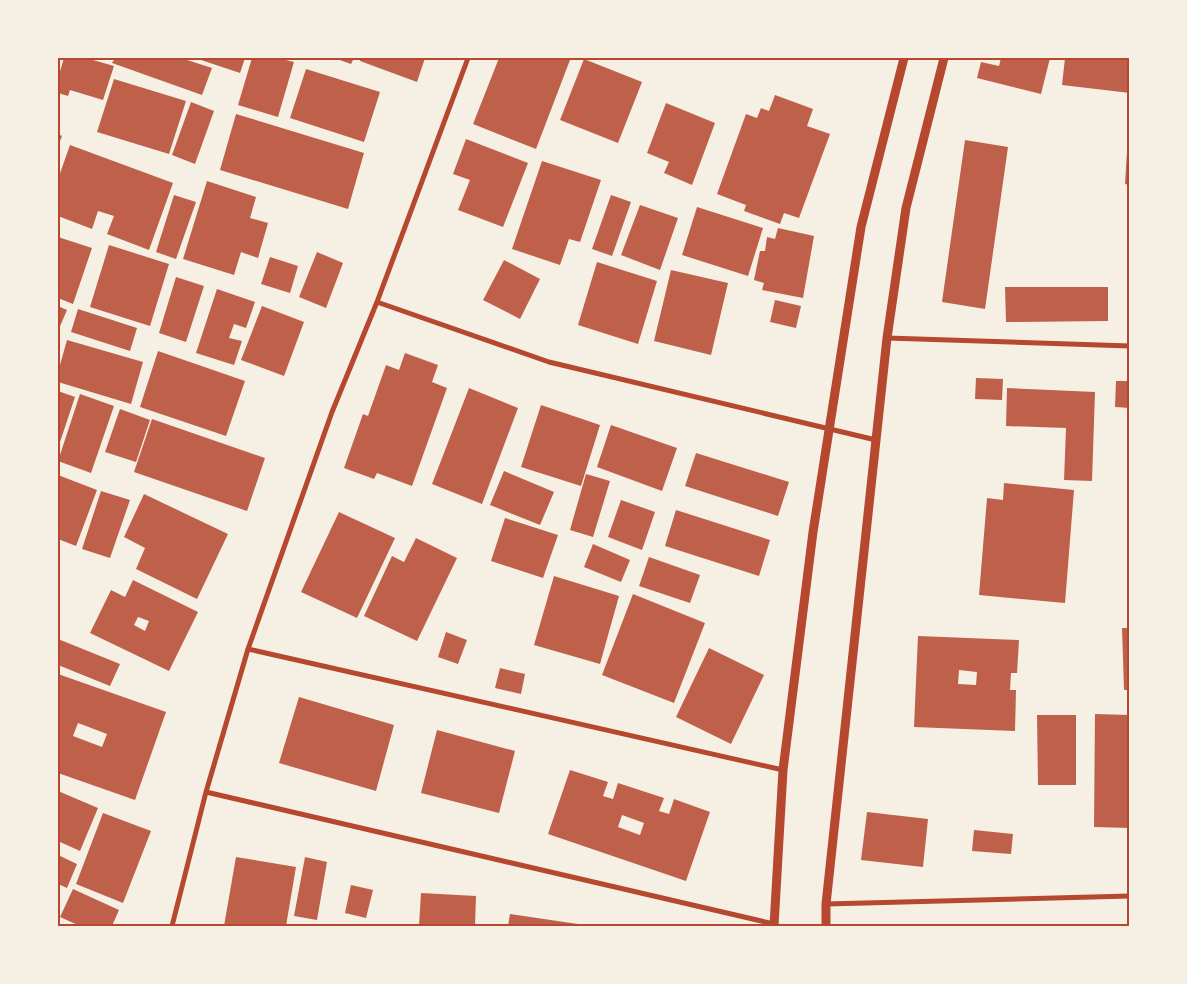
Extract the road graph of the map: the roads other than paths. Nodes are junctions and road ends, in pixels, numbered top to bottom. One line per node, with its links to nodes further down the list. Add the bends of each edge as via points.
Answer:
1 (468, 58): 4 (street)
2 (904, 58): 7 (street, via 861,227)
3 (944, 58): 5 (street, via 906,208)
4 (377, 302): 7 (street, via 549,362); 9 (street, via 332,412)
5 (888, 338): 6 (street); 8 (street)
6 (1130, 346)
7 (829, 429): 8 (street); 10 (street)
8 (876, 440): 13 (street)
9 (248, 649): 10 (street); 11 (street)
10 (783, 770): 14 (street)
11 (206, 792): 14 (street); 15 (street)
12 (1130, 896): 13 (street)
13 (826, 904): 16 (street)
14 (774, 925)
15 (172, 926)
16 (826, 926)

